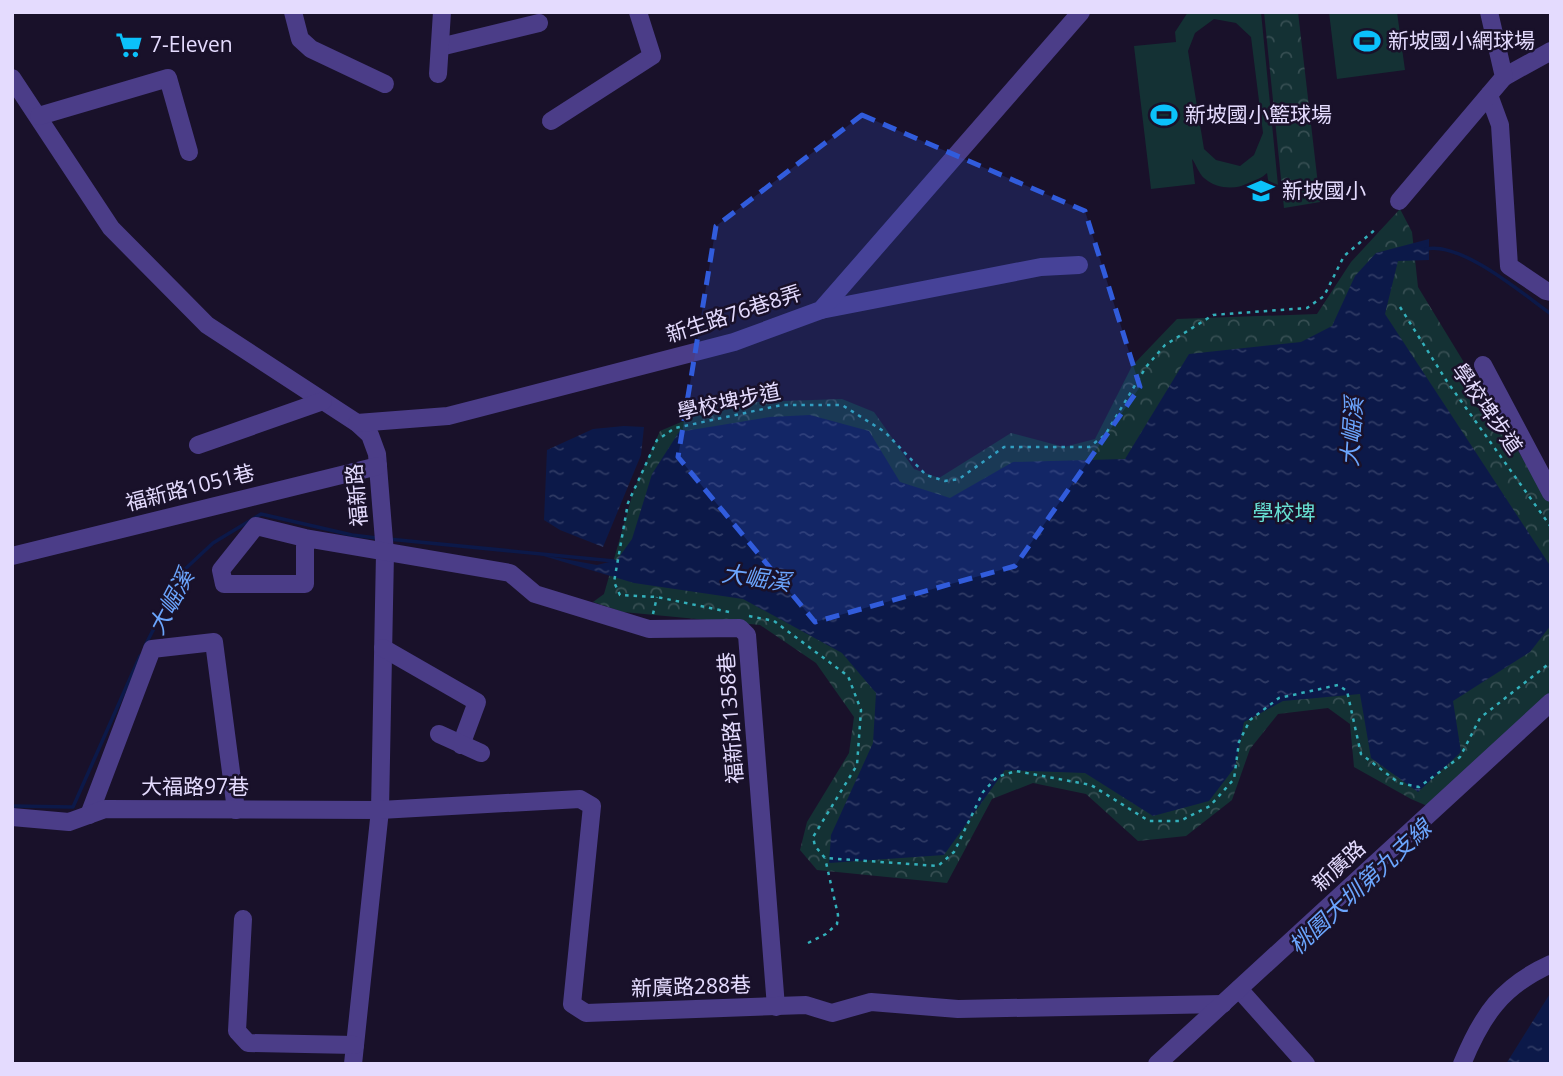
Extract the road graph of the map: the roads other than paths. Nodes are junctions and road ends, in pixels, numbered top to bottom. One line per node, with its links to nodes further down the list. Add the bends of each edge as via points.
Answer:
1 (293, 12): 12 (street, via 300,39 311,49)
2 (442, 12): 7 (street)
3 (638, 12): 15 (street, via 652,56)
4 (1081, 12): 20 (street, 新生路76巷8弄)
5 (1489, 12): 10 (street)
6 (539, 23): 7 (street)
7 (440, 47): 9 (street)
8 (1551, 51): 10 (street)
9 (438, 75)
10 (1504, 77): 13 (street)
11 (12, 78): 14 (street, 福新路)
12 (384, 84)
13 (1489, 94): 17 (street); 19 (street, via 1500,125 1509,266)
14 (39, 116): 16 (street, via 169,78); 22 (street, 福新路, via 111,228 198,317)
15 (551, 121)
16 (189, 152)
17 (1399, 201)
18 (1079, 265): 20 (street, via 1041,267)
19 (1551, 292)
20 (821, 310): 23 (street, 新生路76巷8弄, via 734,342 448,416)
21 (1483, 365): 26 (street)
22 (323, 401): 23 (street, 福新路); 24 (street)
23 (357, 423): 25 (street, 福新路, via 370,435)
24 (198, 445)
25 (378, 466): 28 (street, 福新路); 29 (street, 福新路1051巷)
26 (1551, 493)
27 (305, 538): 27 (street, 福新路1358巷, via 256,526 221,570 223,584 305,584); 28 (street, 福新路1358巷)
28 (385, 553): 30 (street, 福新路); 43 (street, 福新路1358巷, via 510,573 535,594 649,629 740,628 747,635)
29 (12, 555)
30 (383, 648): 33 (street, via 477,702); 36 (street, 福新路)
31 (1551, 702): 41 (street, 新廣路)
32 (439, 734): 33 (street)
33 (461, 745): 34 (street)
34 (481, 753)
35 (236, 810): 36 (street, 大福路97巷); 37 (street, 大福路97巷, via 105,809); 37 (street, via 214,642 152,649)
36 (380, 810): 43 (street, 新廣路288巷, via 580,799 592,806 572,1004 586,1013); 44 (street, 福新路)
37 (89, 815): 38 (street, 大福路97巷, via 69,822)
38 (12, 817)
39 (243, 919): 44 (street, via 237,1031 248,1043)
40 (1551, 964): 48 (street, via 1513,984 1488,1013)
41 (1239, 989): 42 (street, 新廣路); 47 (street)
42 (1223, 1004): 43 (street, 新廣路288巷, via 958,1009 871,1002 832,1013 806,1005); 46 (street, 新廣路)
43 (776, 1007)
44 (355, 1045): 45 (street, 福新路)
45 (353, 1064)
46 (1157, 1064)
47 (1306, 1064)
48 (1462, 1064)

